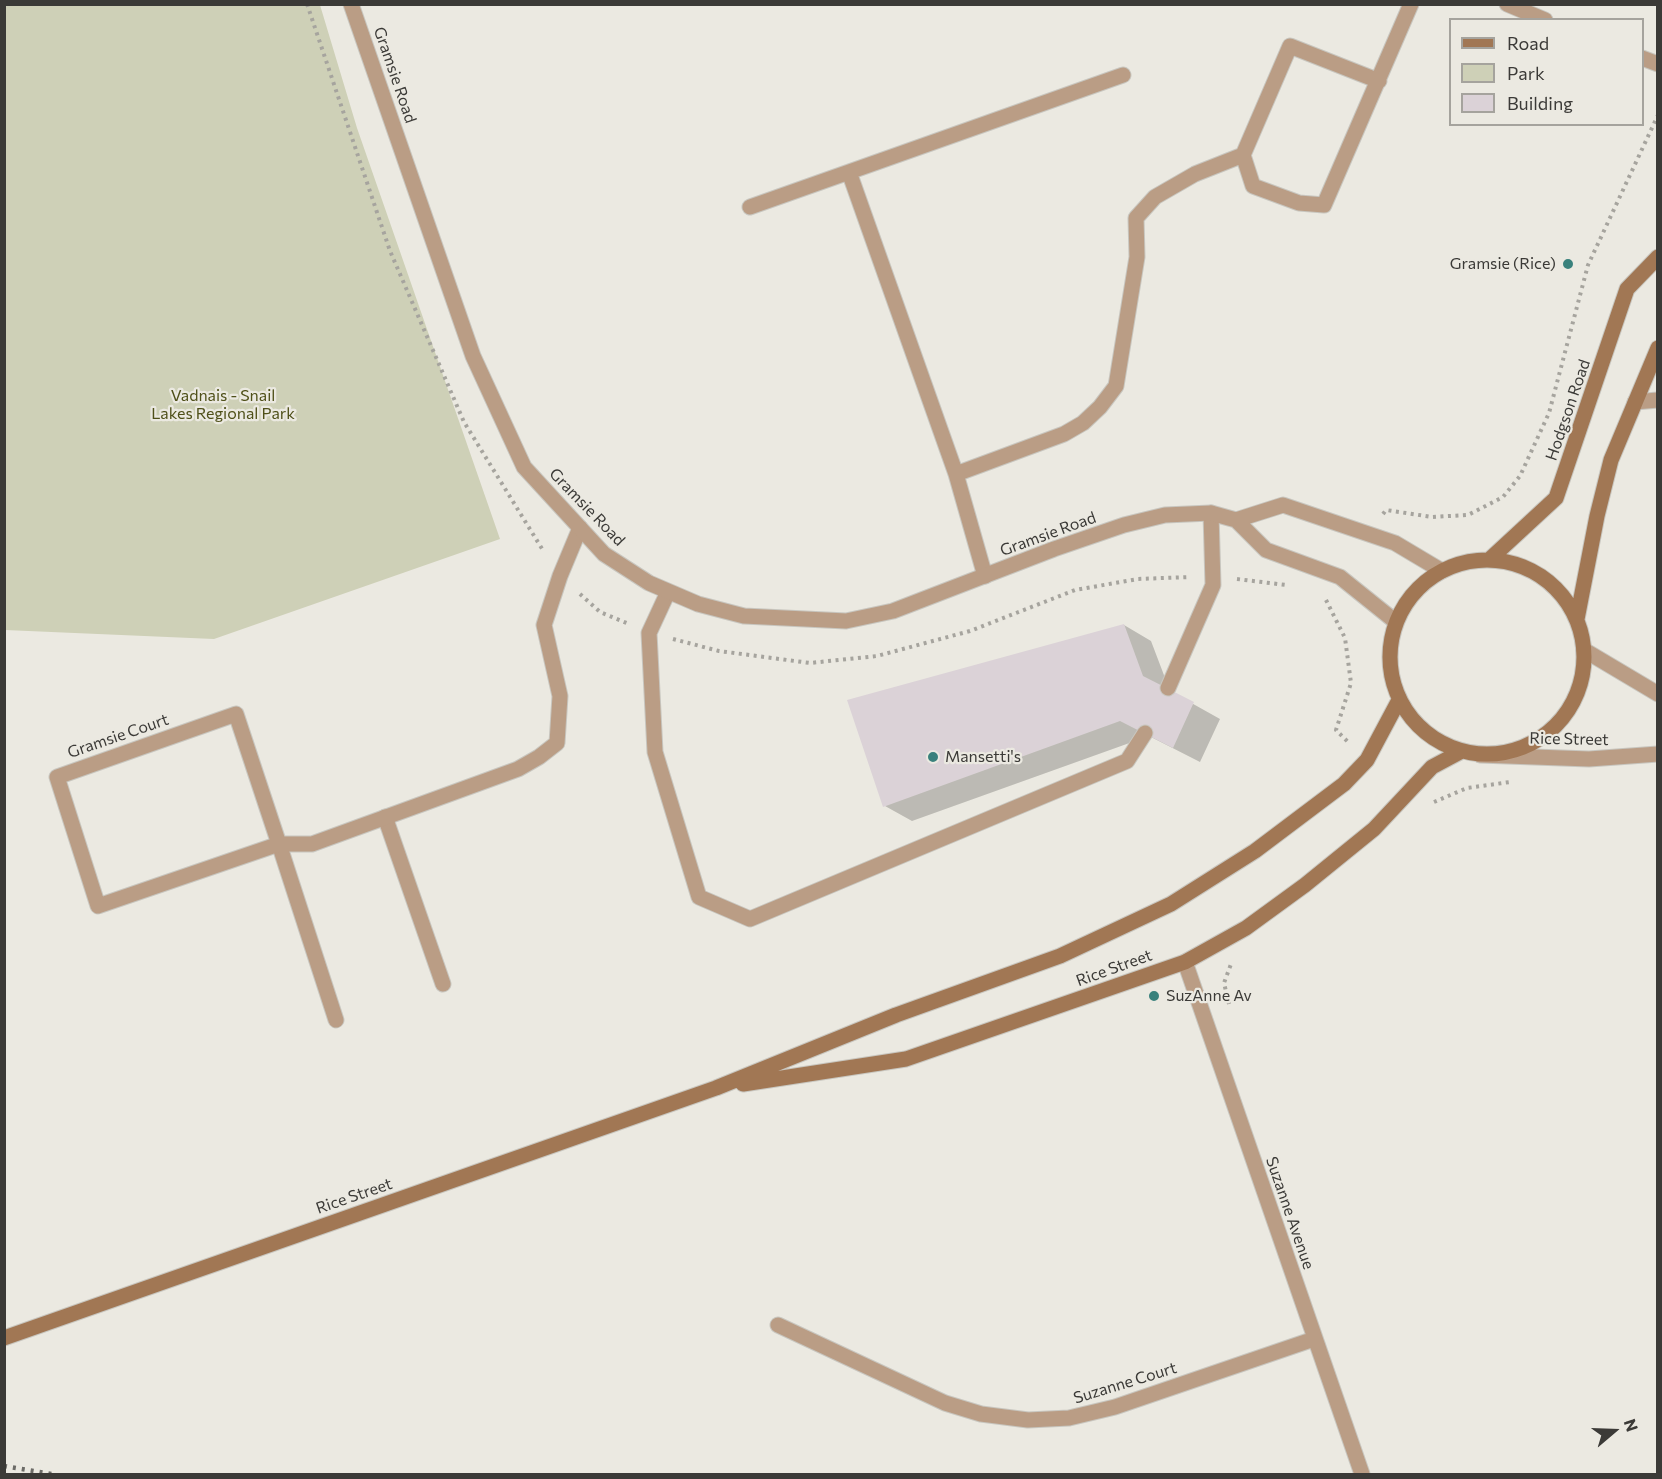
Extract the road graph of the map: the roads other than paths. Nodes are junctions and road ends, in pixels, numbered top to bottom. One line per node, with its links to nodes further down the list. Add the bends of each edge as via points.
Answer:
1 (351, 4): 17 (street, Gramsie Road, via 473,356 524,467)
2 (1411, 4): 6 (street)
3 (1507, 4): 4 (street)
4 (1540, 18)
5 (1123, 75): 8 (street)
6 (1379, 81): 7 (street, via 1290,46); 7 (street, via 1324,205 1299,203 1253,186)
7 (1243, 156): 14 (street, via 1195,174 1155,196 1137,218 1137,257 1124,347 1116,386 1100,407 1064,434)
8 (849, 172): 9 (street); 14 (street)
9 (750, 207)
10 (1658, 257): 18 (main road, Hodgson Road, via 1627,289 1556,498)
11 (1658, 348): 13 (main road)
12 (1658, 400): 13 (street)
13 (1635, 402): 22 (main road, via 1611,460)
14 (956, 474): 20 (street)
15 (1211, 513): 16 (street, Gramsie Road); 20 (street, Gramsie Road, via 1165,515 1124,525); 25 (street, via 1213,585)
16 (1236, 519): 19 (street, via 1283,505 1395,543); 23 (street, via 1266,550 1340,578)
17 (580, 528): 21 (street, Gramsie Road, via 604,554); 32 (street, Gramsie Court, via 544,625 560,696 557,743 518,769)
18 (1490, 559): 19 (main road, via 1465,562); 22 (main road, via 1517,564 1542,577 1562,596)
19 (1442, 571): 23 (main road, via 1407,601)
20 (985, 576): 21 (street, Gramsie Road, via 893,611 846,621 744,616)
21 (668, 592): 28 (street, via 650,633 655,752 699,897 750,919 1127,761)
22 (1577, 619): 24 (main road)
23 (1396, 622): 27 (main road, via 1390,656)
24 (1584, 650): 26 (street); 30 (main road, via 1581,683 1567,713 1543,737 1513,751)
25 (1168, 688)
26 (1658, 694)
27 (1399, 700): 29 (main road, via 1418,726); 37 (main road, Rice Street, via 1367,760 1344,784 1255,851 1171,904 1060,956)
28 (1145, 734)
29 (1462, 751): 30 (main road); 34 (main road, Rice Street, via 1432,767 1374,830 1305,885 1246,928)
30 (1480, 754): 31 (street, Rice Street, via 1589,759)
31 (1658, 754)
32 (385, 817): 33 (street, Gramsie Court, via 312,844); 35 (street)
33 (279, 844): 33 (street, Gramsie Court, via 98,906 57,777 236,714); 36 (street)
34 (1185, 962): 37 (main road, Rice Street, via 906,1059); 40 (street, Suzanne Avenue)
35 (443, 984)
36 (336, 1020)
37 (716, 1088): 39 (main road, Rice Street)
38 (778, 1326): 40 (street, Suzanne Court, via 945,1403 981,1414 1028,1420 1070,1418 1116,1407)
39 (4, 1338)
40 (1314, 1339): 41 (street, Suzanne Avenue)
41 (1362, 1474)

